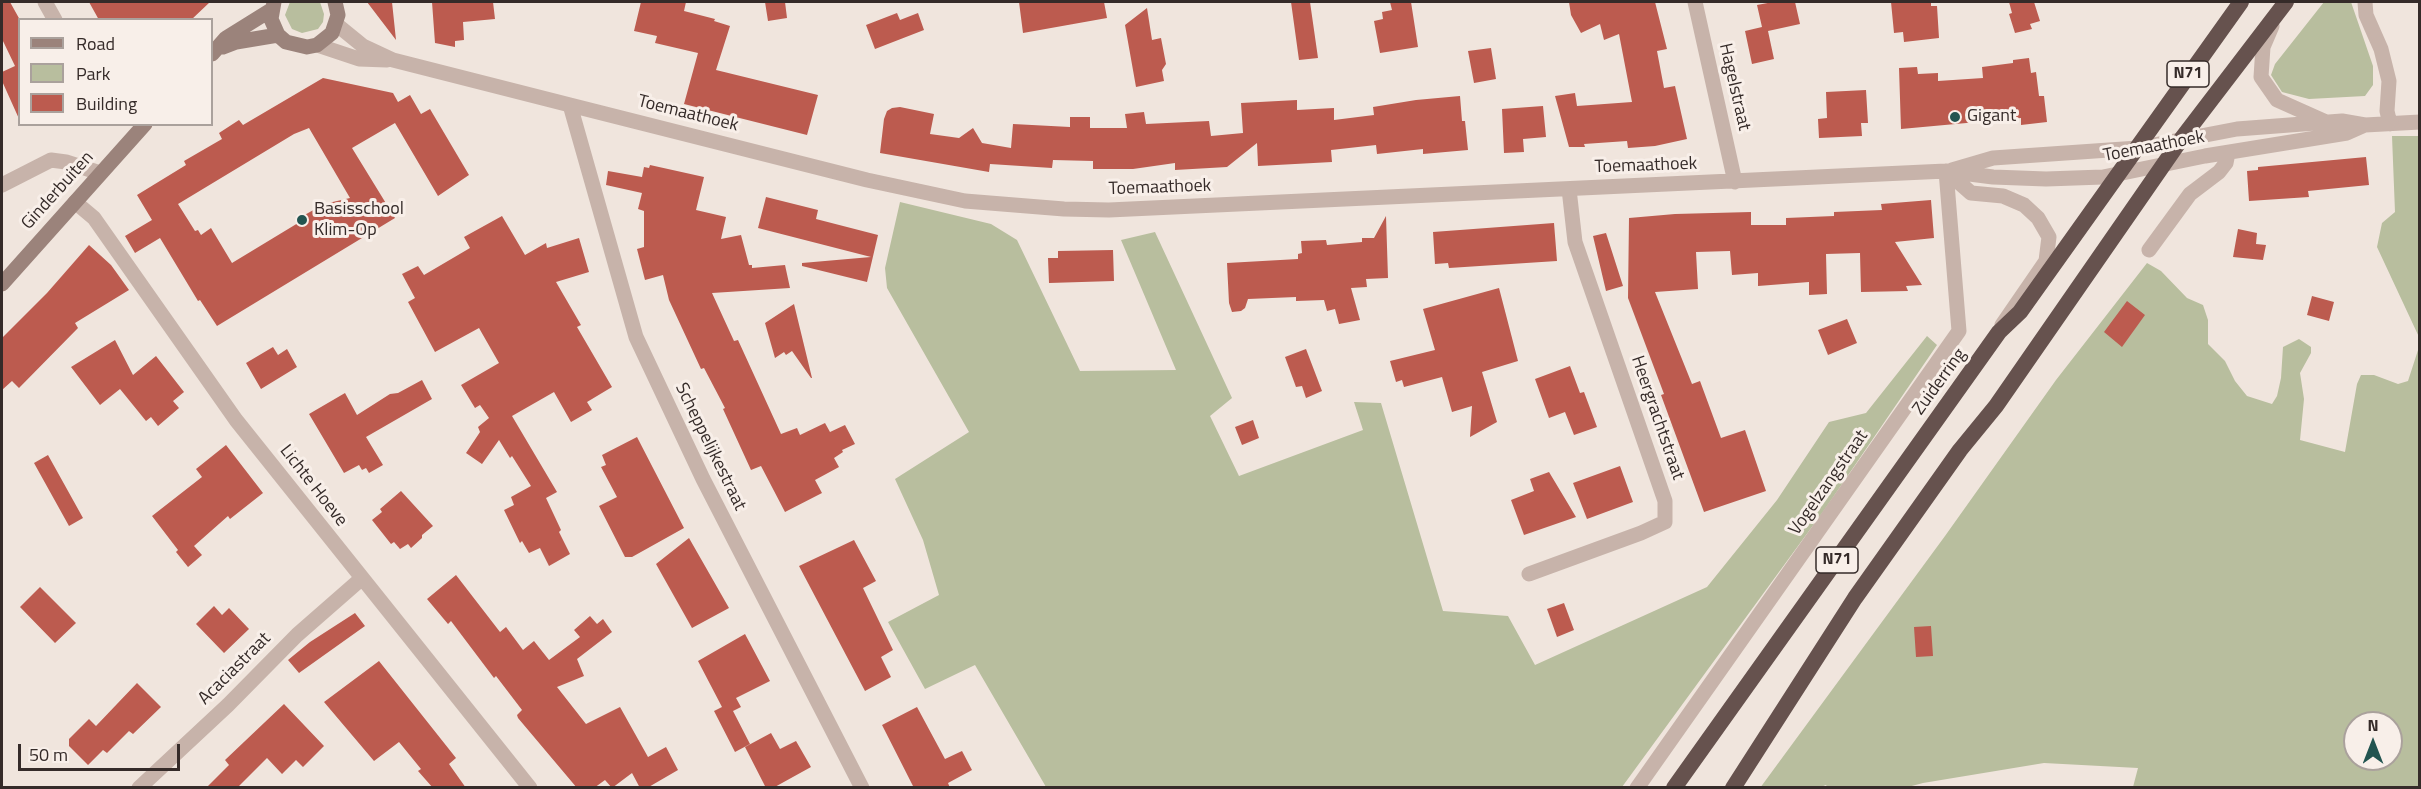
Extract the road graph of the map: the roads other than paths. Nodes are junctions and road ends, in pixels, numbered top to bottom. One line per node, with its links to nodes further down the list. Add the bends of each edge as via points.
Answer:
1 (45, 2): 8 (street)
2 (335, 2): 9 (main road)
3 (1695, 2): 27 (street, Hagelstraat)
4 (2241, 2): 21 (highway, Zuiderring / N71)
5 (2365, 2): 17 (street, via 2389,81)
6 (272, 6): 10 (main road); 12 (main road, via 226,38)
7 (2282, 7): 15 (street, Toemaathoek, via 2263,47 2261,76 2277,100); 20 (highway, N71)
8 (54, 18)
9 (336, 24): 11 (main road, via 332,33); 13 (street, Toemaathoek, via 363,46)
10 (278, 34): 11 (main road, via 296,46); 12 (main road, via 236,42)
11 (317, 45): 13 (street, Toemaathoek, via 359,59)
12 (214, 52)
13 (393, 60): 14 (street, Toemaathoek)
14 (570, 105): 29 (street, Toemaathoek, via 867,180 997,205 1109,210); 38 (street, Scheppelijkestraat, via 636,337 703,479)
15 (2327, 122): 18 (street, Toemaathoek); 20 (street, Toemaathoek)
16 (2420, 122): 17 (street, Toemaathoek)
17 (2390, 124): 18 (street, Toemaathoek)
18 (2365, 125): 22 (street, Toemaathoek, via 2347,133)
19 (136, 128): 25 (main road, Ginderbuiten)
20 (2182, 138): 21 (street, Toemaathoek); 23 (highway, N71)
21 (2138, 148): 24 (street, Toemaathoek, via 1993,158); 26 (highway, Zuiderring / N71)
22 (2228, 153): 23 (street, Toemaathoek); 31 (street, via 2226,164 2190,194)
23 (2165, 164): 26 (street, Toemaathoek); 41 (highway, N71, via 1996,406 1855,598)
24 (1946, 171): 26 (street, Toemaathoek, via 2046,179); 27 (street, Toemaathoek); 33 (street, via 1971,193 2003,196 2024,205 2038,218 2049,237 2046,261); 39 (street, Vogelzangstraat, via 1959,332)
25 (100, 173): 28 (street, via 51,160); 30 (main road, Ginderbuiten)
26 (2117, 175): 33 (highway, Zuiderring / N71, via 2020,312)
27 (1735, 182): 29 (street, Toemaathoek)
28 (2, 185)
29 (1569, 189): 34 (street, Heergrachtstraat, via 1575,242 1665,501 1665,522)
30 (75, 202): 32 (main road, Ginderbuiten); 35 (street, Lichte Hoeve, via 94,218 236,420)
31 (2149, 250)
32 (2, 284)
33 (1999, 332): 40 (highway, Zuiderring / N71)
34 (1529, 574)
35 (361, 579): 36 (street, Acaciastraat, via 297,635); 37 (street, Lichte Hoeve)
36 (139, 788)
37 (530, 788)
38 (862, 788)
39 (1637, 788)
40 (1674, 788)
41 (1733, 788)

